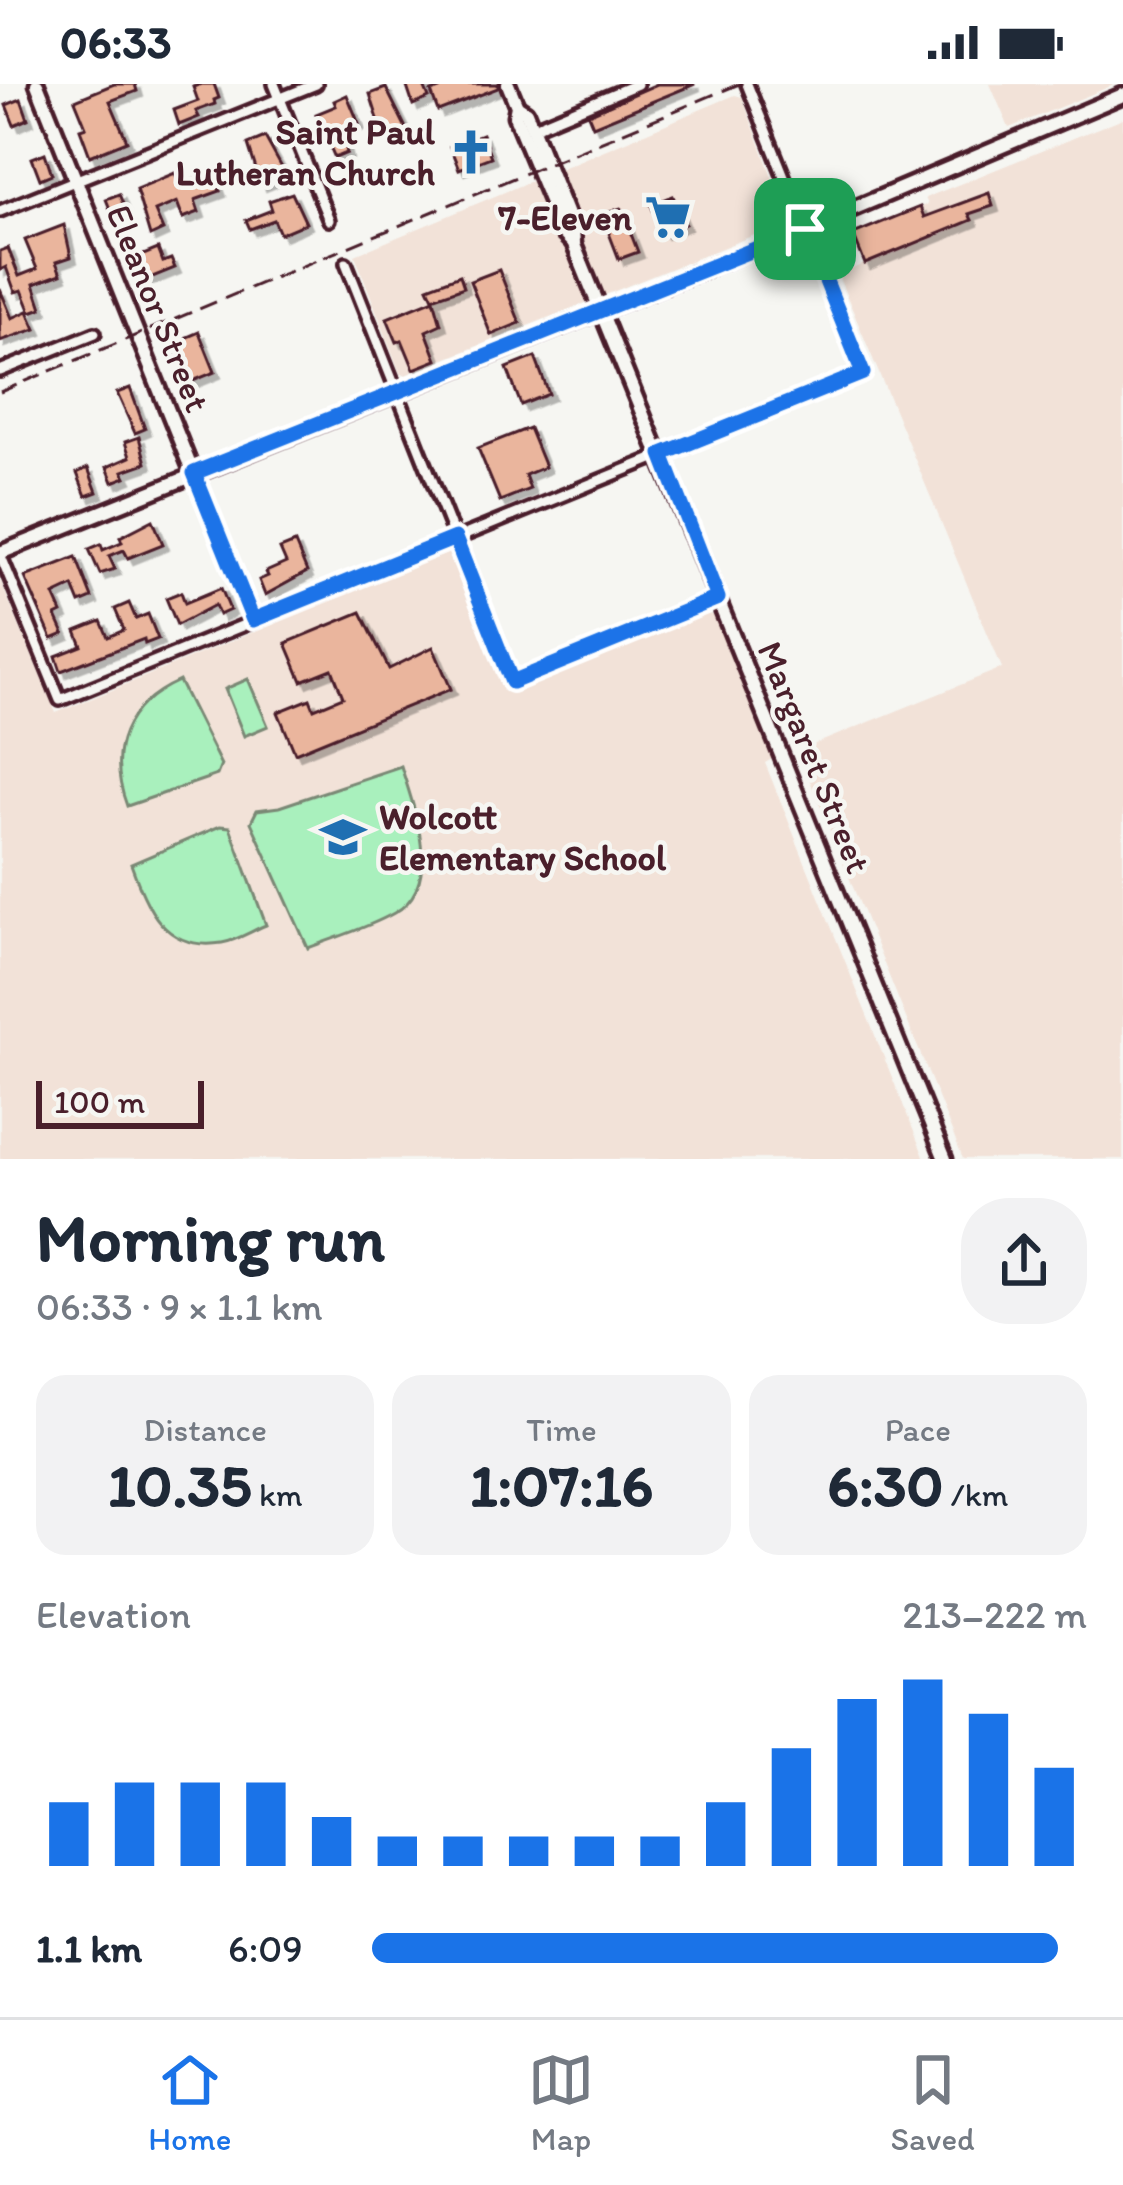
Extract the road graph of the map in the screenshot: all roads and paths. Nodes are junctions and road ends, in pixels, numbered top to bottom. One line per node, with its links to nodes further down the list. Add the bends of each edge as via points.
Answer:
1 (37, 84): 11 (street, Eleanor Street)
2 (274, 84): 8 (street)
3 (316, 84): 8 (street)
4 (508, 84): 9 (street, Margaret Street)
5 (637, 84): 10 (street)
6 (747, 84): 14 (street)
7 (1123, 95): 14 (street)
8 (280, 98): 11 (street); 13 (street)
9 (517, 106): 10 (street, Margaret Street); 15 (street, Margaret Street)
10 (532, 128): 15 (street, Margaret Street)
11 (76, 181): 12 (street); 22 (street, Eleanor Street)
12 (0, 211)
13 (329, 220)
14 (805, 229): 17 (street); 21 (street, via 863,373)
15 (574, 245): 17 (street, Margaret Street)
16 (346, 263): 20 (street)
17 (603, 310): 20 (street); 21 (street, Margaret Street)
18 (95, 333): 19 (street)
19 (0, 371)
20 (398, 392): 22 (street); 23 (street)
21 (662, 454): 23 (street); 25 (street, Margaret Street)
22 (194, 473): 24 (street); 26 (street, Eleanor Street)
23 (455, 538): 25 (street, via 512,682); 26 (street)
24 (0, 554): 26 (street, via 60,700)
25 (718, 598): 27 (street, Margaret Street)
26 (253, 620)
27 (945, 1159)

